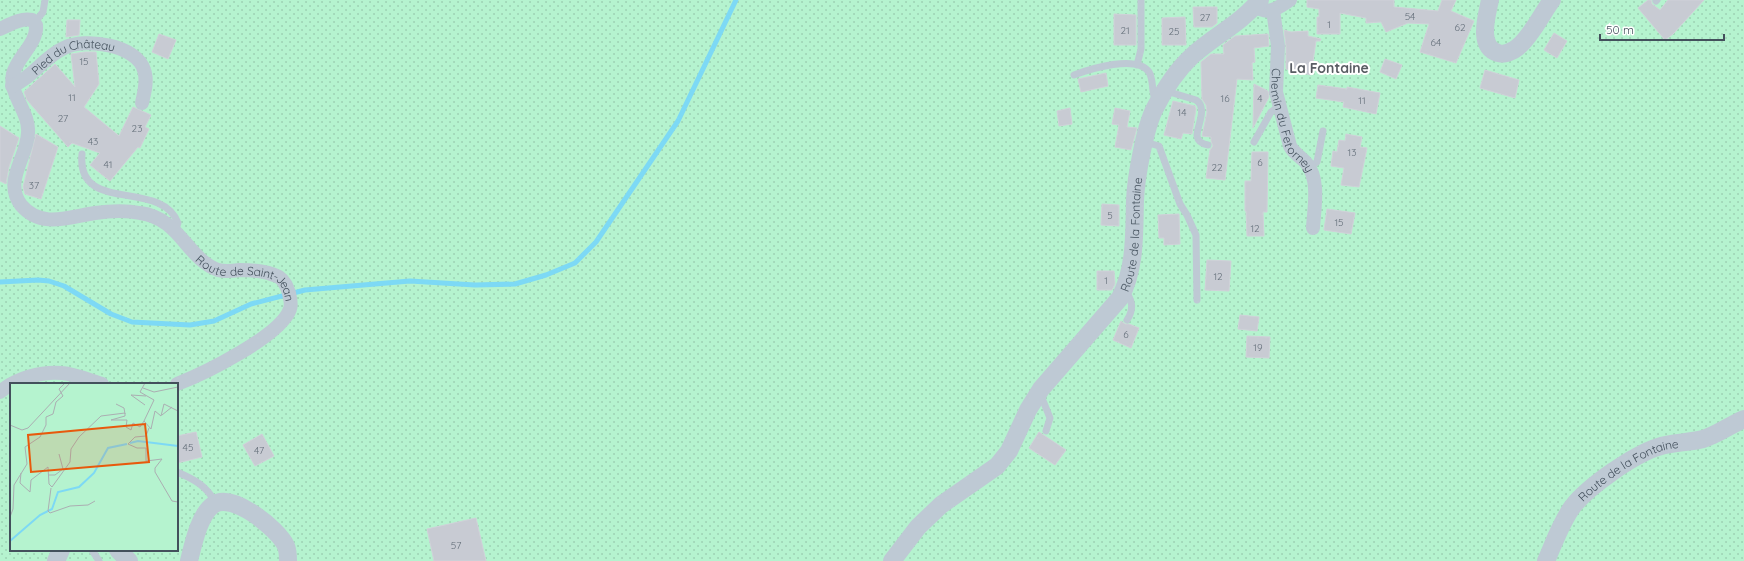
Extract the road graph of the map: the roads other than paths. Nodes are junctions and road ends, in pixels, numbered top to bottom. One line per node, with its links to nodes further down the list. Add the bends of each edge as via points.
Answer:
1 (45, 0): 7 (lane, via 43,12)
2 (1141, 0): 9 (lane, via 1141,49)
3 (1290, 0): 6 (street)
4 (1490, 0): 5 (street, via 1485,28 1487,43 1493,51 1504,54 1511,52 1523,42)
5 (1552, 0)
6 (1263, 6): 12 (street, Route de la Fontaine, via 1191,57); 20 (street, Chemin du Fetorney, via 1278,46 1277,98 1290,146)
7 (35, 22): 8 (street, via 21,20); 11 (street, via 37,30 15,68)
8 (0, 29)
9 (1137, 65): 10 (lane, via 1110,65); 12 (lane, via 1151,74 1154,96)
10 (1074, 75)
11 (12, 86): 13 (street, Pied du Château, via 63,48 76,43 95,42 122,50 141,63 146,76); 22 (street, Route de Saint-Jean, via 25,113 29,132 14,182 16,196 27,210 41,219 55,220 95,213 141,213 161,220)
12 (1163, 96): 16 (street, Route de la Fontaine, via 1152,115); 18 (lane, via 1200,102 1202,109 1197,136 1201,143)
13 (142, 103)
14 (1274, 109): 17 (lane)
15 (1323, 131): 20 (lane, via 1317,162)
16 (1145, 142): 23 (street, Route de la Fontaine, via 1135,197 1133,256); 24 (lane, via 1159,146 1180,204 1196,235)
17 (1254, 142)
18 (1208, 145)
19 (82, 154): 22 (lane, via 82,168 94,186 105,192 136,196 162,205 175,217 178,223)
20 (1310, 167): 21 (street, Chemin du Fetorney, via 1315,183)
21 (1313, 228)
22 (175, 231): 29 (street, Route de Saint-Jean, via 202,260 216,269 258,271 280,278 287,287 291,301 286,316 270,332 227,361)
23 (1124, 291): 25 (lane, via 1131,299 1131,311); 31 (street, Route de la Fontaine, via 1112,309)
24 (1197, 300)
25 (1127, 320)
26 (12, 383): 27 (street, via 51,373 72,375)
27 (99, 383)
28 (10, 384): 30 (street)
29 (178, 384)
30 (0, 392)
31 (1038, 395): 33 (lane, via 1042,398 1050,418); 44 (street, Route de la Fontaine, via 1009,451 992,471 941,505 918,527)
32 (1744, 419): 45 (street, Route de la Fontaine, via 1704,439 1649,450 1613,472 1574,506 1555,538)
33 (1046, 431)
34 (178, 472): 35 (lane, via 208,490)
35 (216, 503): 42 (street, via 208,509 203,518); 43 (street, via 235,504 262,520 283,541 288,552)
36 (61, 551): 39 (street)
37 (93, 551): 40 (lane)
38 (119, 551): 41 (street)
39 (56, 561)
40 (99, 561)
41 (129, 561)
42 (190, 561)
43 (288, 561)
44 (892, 561)
45 (1546, 561)

